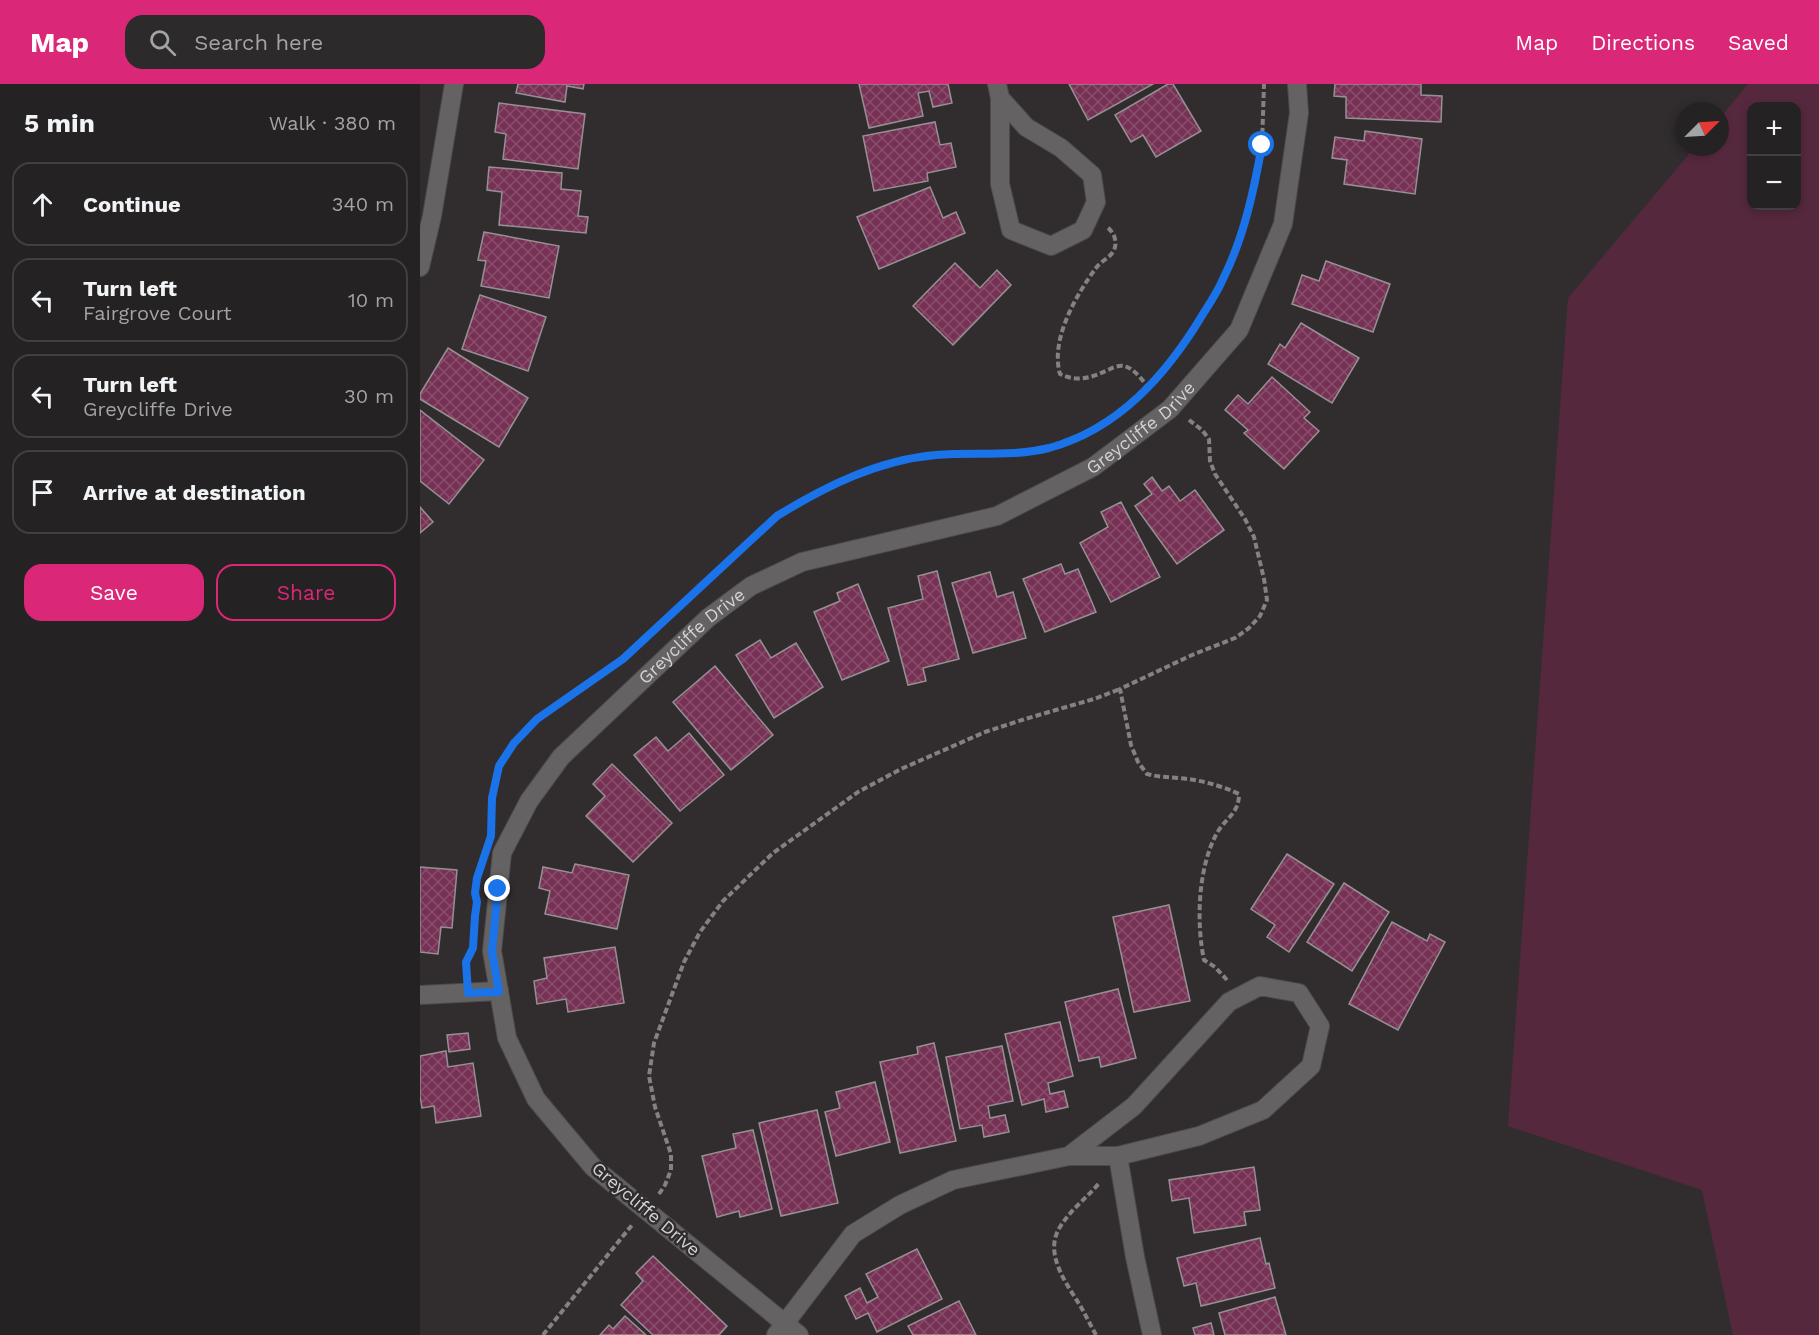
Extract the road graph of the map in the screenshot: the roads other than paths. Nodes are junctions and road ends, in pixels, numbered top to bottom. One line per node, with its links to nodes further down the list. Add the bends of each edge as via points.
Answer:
1 (454, 84): 4 (street)
2 (1297, 84): 5 (street, Greycliffe Drive, via 1299,113 1283,224 1239,330 1174,404 1093,467 998,516 802,562 751,586 708,618 561,757 529,801 502,853 492,951)
3 (999, 91): 3 (street, via 1000,183 1011,230 1051,246 1083,230 1096,202 1092,175 1061,148 1026,127)
4 (420, 267)
5 (499, 992): 6 (street); 9 (street, Greycliffe Drive, via 507,1038 536,1099 593,1167)
6 (420, 994)
7 (1069, 1156): 8 (street); 8 (street, via 1134,1106 1229,1002 1260,986 1299,993 1320,1026 1311,1065 1263,1110 1199,1136); 9 (street, via 953,1180 900,1205 853,1234)
8 (1118, 1156): 10 (street)
9 (787, 1331)
10 (1152, 1335)

